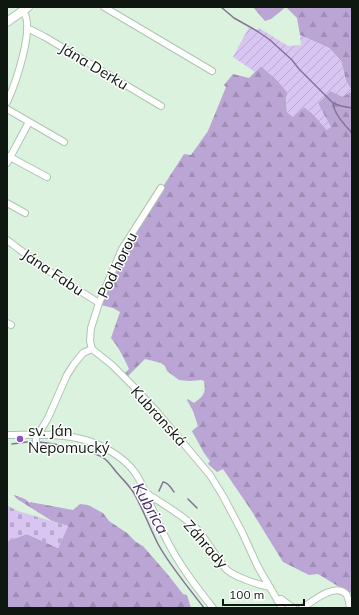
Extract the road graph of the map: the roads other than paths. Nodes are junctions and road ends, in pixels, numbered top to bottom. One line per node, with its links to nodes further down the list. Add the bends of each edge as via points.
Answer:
1 (104, 7): 5 (street, via 126,17)
2 (26, 9): 3 (main road); 4 (street)
3 (7, 22)
4 (27, 28): 6 (street, via 23,56); 7 (street, Jána Derku)
5 (212, 71)
6 (7, 102)
7 (161, 106)
8 (7, 109): 9 (street)
9 (29, 122): 10 (street); 11 (street)
10 (64, 142)
11 (8, 159): 12 (street)
12 (47, 177)
13 (161, 188): 17 (street, Pod horou, via 122,249)
14 (7, 203): 15 (street)
15 (25, 213)
16 (7, 240): 17 (street, Jána Fabu, via 44,268)
17 (99, 303): 18 (street, Pod horou, via 91,328)
18 (92, 349): 20 (street, via 83,353 67,375); 22 (street, Kubranská, via 134,387 210,475)
19 (7, 435): 20 (street)
20 (36, 440): 21 (street, via 60,436 92,442 112,452 131,467)
21 (146, 493): 22 (street, Záhrady, via 187,520 228,570 256,584); 24 (street, via 171,548)
22 (270, 587): 23 (street, Kubranská)
23 (277, 600): 25 (street, Kubranská); 26 (street, via 281,599)
24 (213, 608)
25 (282, 608)
26 (293, 608)
27 (302, 608): 28 (street, via 322,595 336,590 346,594)
28 (350, 608)

